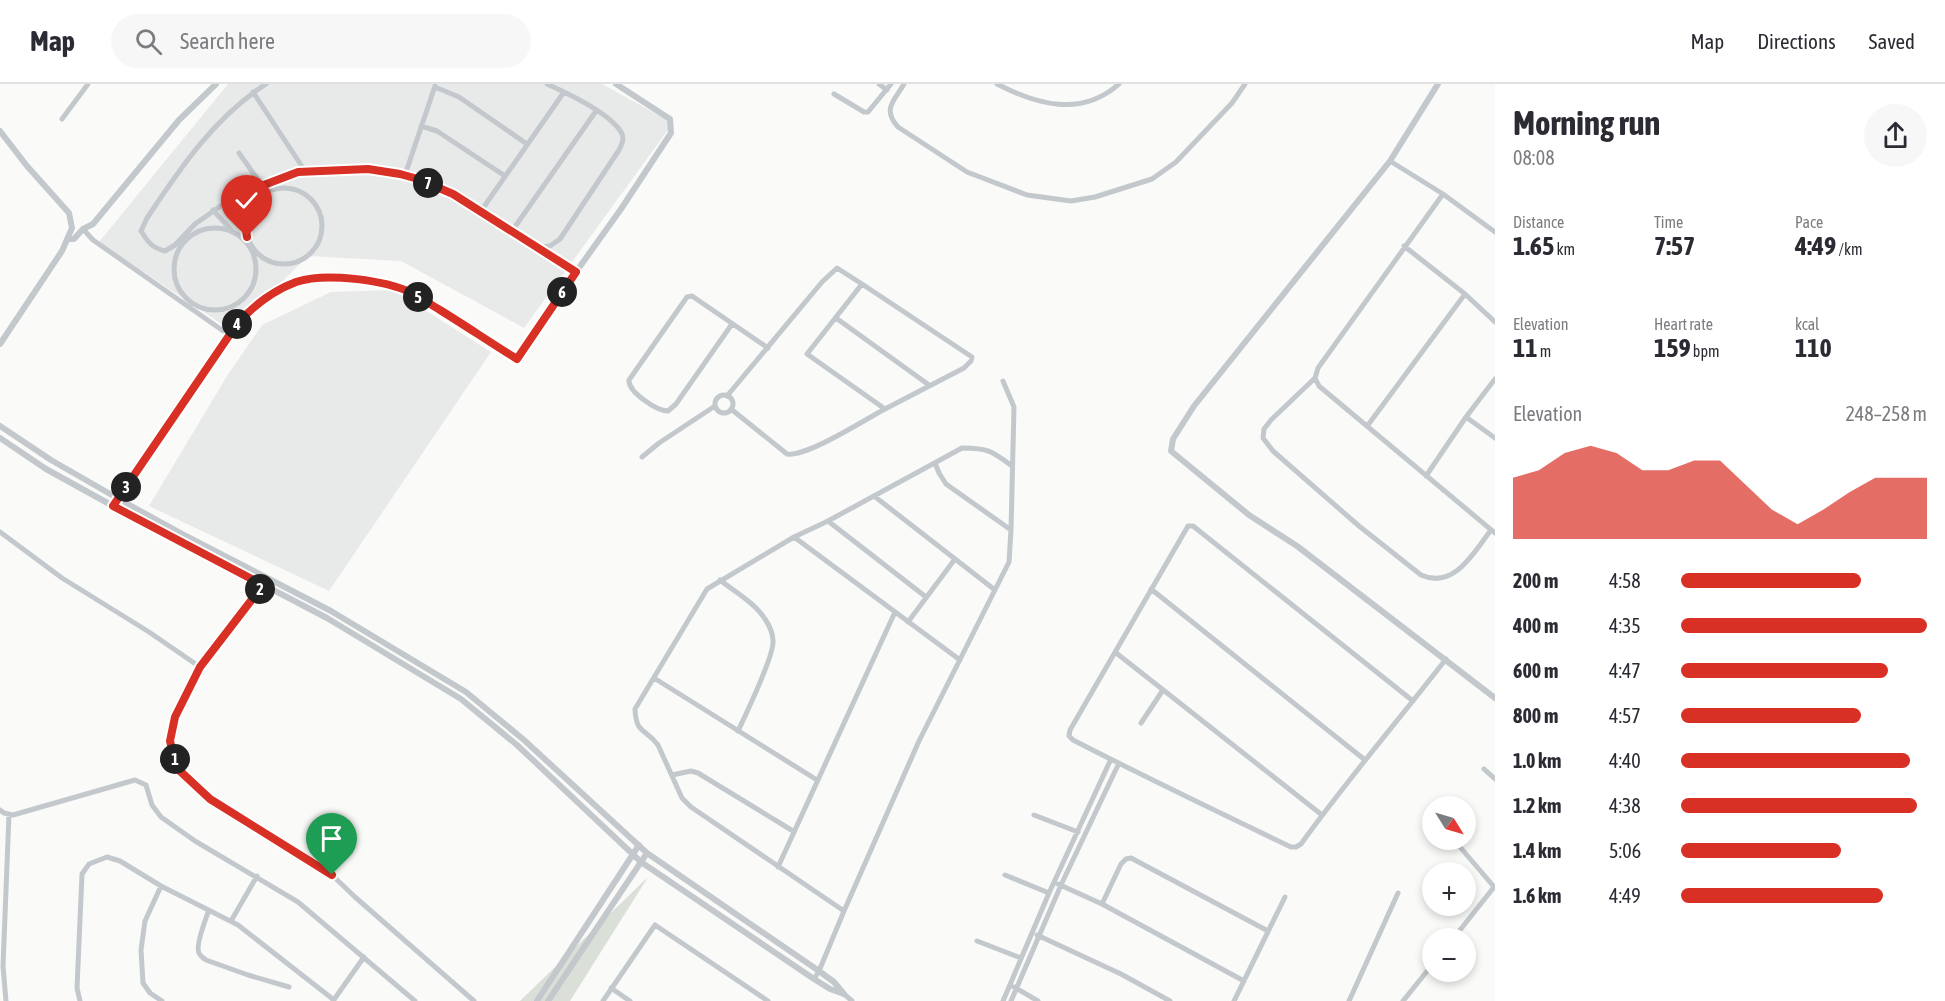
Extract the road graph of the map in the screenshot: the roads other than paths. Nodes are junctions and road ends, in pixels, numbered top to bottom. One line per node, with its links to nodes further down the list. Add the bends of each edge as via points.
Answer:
1 (88, 84): 19 (street)
2 (216, 84): 37 (street, via 179,120 93,224)
3 (266, 84): 15 (street)
4 (547, 84): 16 (street)
5 (616, 84): 46 (street, via 670,119 671,133)
6 (879, 84): 14 (street)
7 (891, 84): 14 (street)
8 (904, 84): 11 (street, via 890,108 890,118 898,127 967,172 1028,195 1071,201 1152,179 1189,149)
9 (997, 84): 10 (street, via 1024,97 1063,106 1088,101)
10 (1119, 84)
11 (1245, 84)
12 (1438, 84): 24 (street)
13 (435, 85): 20 (street); 22 (street)
14 (887, 90): 17 (street, via 868,112)
15 (253, 92): 25 (street); 32 (street, via 202,140 152,209 141,231 147,242 165,251)
16 (564, 92): 18 (street); 22 (street)
17 (834, 94)
18 (596, 111): 40 (street); 45 (street, via 621,132 619,150 560,239)
19 (62, 119)
20 (421, 126): 26 (street); 27 (street, via 437,131)
21 (0, 131): 35 (street)
22 (527, 144): 27 (street)
23 (239, 153): 28 (street)
24 (1390, 161): 29 (street); 90 (street, via 1194,406 1173,439 1171,451 1249,514)
25 (305, 171): 26 (street, via 368,169); 28 (street)
26 (405, 175): 33 (street, via 453,194)
27 (505, 176): 33 (street)
28 (261, 184): 30 (street)
29 (1443, 194): 41 (street); 44 (street)
30 (228, 201): 32 (street); 34 (street)
31 (255, 201): 34 (street); 38 (street, via 246,218); 38 (street, via 277,189 307,195 321,216 319,241 302,260 278,264 256,253)
32 (213, 210): 36 (street)
33 (481, 211): 40 (street)
34 (235, 212): 38 (street)
35 (71, 218): 37 (street); 43 (street)
36 (221, 220): 39 (street); 42 (street)
37 (83, 229): 43 (street, via 74,239); 52 (street, via 93,240)
38 (246, 230)
39 (202, 231): 42 (street); 42 (street, via 181,248 175,273 178,286 191,302 216,310 241,301 255,279 252,252)
40 (512, 231): 45 (street)
41 (1495, 232)
42 (234, 233)
43 (68, 239): 53 (street)
44 (1404, 246): 48 (street); 55 (street, via 1318,368)
45 (537, 248): 46 (street)
46 (576, 272): 52 (street, via 517,359 412,293 350,279 297,282 265,297)
47 (862, 284): 49 (street); 54 (street, via 837,268); 58 (street, via 972,357 964,368)
48 (1465, 294): 50 (street); 64 (street)
49 (836, 318): 58 (street); 62 (street, via 807,354)
50 (1495, 322)
51 (732, 324): 51 (street, via 669,411 662,411 628,385 687,297 692,296); 54 (street)
52 (229, 335): 73 (street)
53 (0, 344)
54 (768, 348): 59 (street)
55 (1315, 378): 64 (street, via 1319,386); 77 (street, via 1271,420 1263,438 1359,526 1429,579 1441,579 1462,568)
56 (1495, 379): 63 (street)
57 (1003, 381): 70 (street, via 1014,407)
58 (929, 385): 62 (street)
59 (727, 396): 60 (street, via 718,398); 61 (street)
60 (715, 406): 61 (street, via 723,413); 68 (street)
61 (731, 409): 62 (street, via 787,454 795,455)
62 (885, 409)
63 (1466, 417): 67 (street); 71 (street)
64 (1368, 425): 71 (street)
65 (0, 426): 73 (street)
66 (0, 438): 74 (street)
67 (1495, 438)
68 (642, 457)
69 (935, 463): 70 (street, via 962,448 977,448 991,450); 72 (street); 76 (street, via 946,484)
70 (1012, 466): 76 (street)
71 (1426, 476): 77 (street)
72 (874, 496): 75 (street); 80 (street)
73 (118, 498): 74 (street); 81 (street)
74 (113, 506): 83 (street)
75 (828, 521): 79 (street); 86 (street)
76 (1011, 530): 85 (street, via 1009,562)
77 (1493, 531)
78 (0, 532): 92 (street, via 62,578)
79 (794, 537): 82 (street); 87 (street)
80 (955, 558): 85 (street); 86 (street)
81 (269, 578): 83 (street); 112 (street, via 466,692)
82 (720, 580): 93 (street, via 707,589); 98 (street, via 765,618 774,642)
83 (263, 585): 92 (street); 115 (street, via 327,618 461,699 517,745)
84 (1151, 589): 89 (street); 96 (street, via 1185,530 1193,526); 100 (street)
85 (995, 590): 91 (street)
86 (926, 597): 88 (street)
87 (895, 612): 88 (street); 105 (street)
88 (908, 622): 91 (street)
89 (1115, 652): 94 (street); 99 (street, via 1069,733 1073,740)
90 (1446, 659): 95 (street); 96 (street)
91 (960, 660): 129 (street)
92 (200, 667): 154 (street, via 171,729 170,741 180,771 210,799 332,875)
93 (654, 678): 98 (street); 103 (street, via 635,709 636,721 640,730 658,745)
94 (1163, 690): 97 (street); 108 (street)
95 (1495, 698)
96 (1413, 701): 100 (street)
97 (1141, 723)
98 (738, 731): 105 (street)
99 (1112, 759): 101 (street); 111 (street)
100 (1365, 760): 108 (street)
101 (1119, 763): 108 (street, via 1291,847 1301,844); 121 (street)
102 (1484, 769): 104 (street)
103 (672, 775): 110 (street, via 698,773); 117 (street, via 682,798 691,807)
104 (1495, 779)
105 (817, 780): 110 (street)
106 (0, 810): 107 (street)
107 (9, 814): 119 (street, via 135,780 146,785 161,817); 149 (street, via 3,966)
108 (1322, 814)
109 (1034, 815): 111 (street)
110 (793, 831): 117 (street)
111 (1078, 832): 120 (street)
112 (639, 845): 114 (street); 115 (street)
113 (1463, 850): 123 (street)
114 (647, 853): 116 (street); 138 (street)
115 (633, 855): 116 (street); 155 (street)
116 (641, 862): 140 (street); 156 (street)
117 (778, 867): 129 (street)
118 (1005, 875): 124 (street)
119 (257, 876): 130 (street); 136 (street, via 298,902)
120 (1054, 882): 121 (street); 124 (street)
121 (1061, 885): 127 (street); 134 (street)
122 (161, 886): 128 (street); 150 (street, via 114,858 107,857 85,868 77,988); 151 (street, via 145,921 141,950 143,983)
123 (1495, 887): 131 (street)
124 (1049, 893): 133 (street)
125 (1398, 893): 166 (street)
126 (1285, 897): 132 (street)
127 (1102, 904): 132 (street, via 1121,864 1131,858); 141 (street)
128 (209, 910): 130 (street); 143 (street, via 198,946 201,956)
129 (843, 911): 138 (street)
130 (231, 921): 148 (street)
131 (1462, 928)
132 (1268, 931): 141 (street)
133 (1032, 933): 134 (street); 137 (street)
134 (1039, 936): 145 (street); 164 (street)
135 (977, 941): 137 (street)
136 (364, 957): 146 (street); 148 (street)
137 (1021, 958): 142 (street)
138 (819, 971): 140 (street); 147 (street)
139 (1422, 977): 167 (street)
140 (814, 979): 147 (street)
141 (1244, 981): 165 (street)
142 (1010, 984): 145 (street); 161 (street)
143 (289, 987)
144 (611, 988): 157 (street); 158 (street); 159 (street, via 655,925)
145 (1017, 988): 162 (street); 163 (street)
146 (405, 993): 152 (street); 153 (street)
147 (844, 994): 160 (street)
148 (334, 1000)
149 (6, 1001)
150 (80, 1001)
151 (162, 1001)
152 (399, 1001)
153 (415, 1001)
154 (474, 1001)
155 (537, 1001)
156 (548, 1001)
157 (603, 1001)
158 (630, 1001)
159 (768, 1001)
160 (852, 1001)
161 (1003, 1001)
162 (1011, 1001)
163 (1038, 1001)
164 (1170, 1001)
165 (1234, 1001)
166 (1349, 1001)
167 (1403, 1001)

